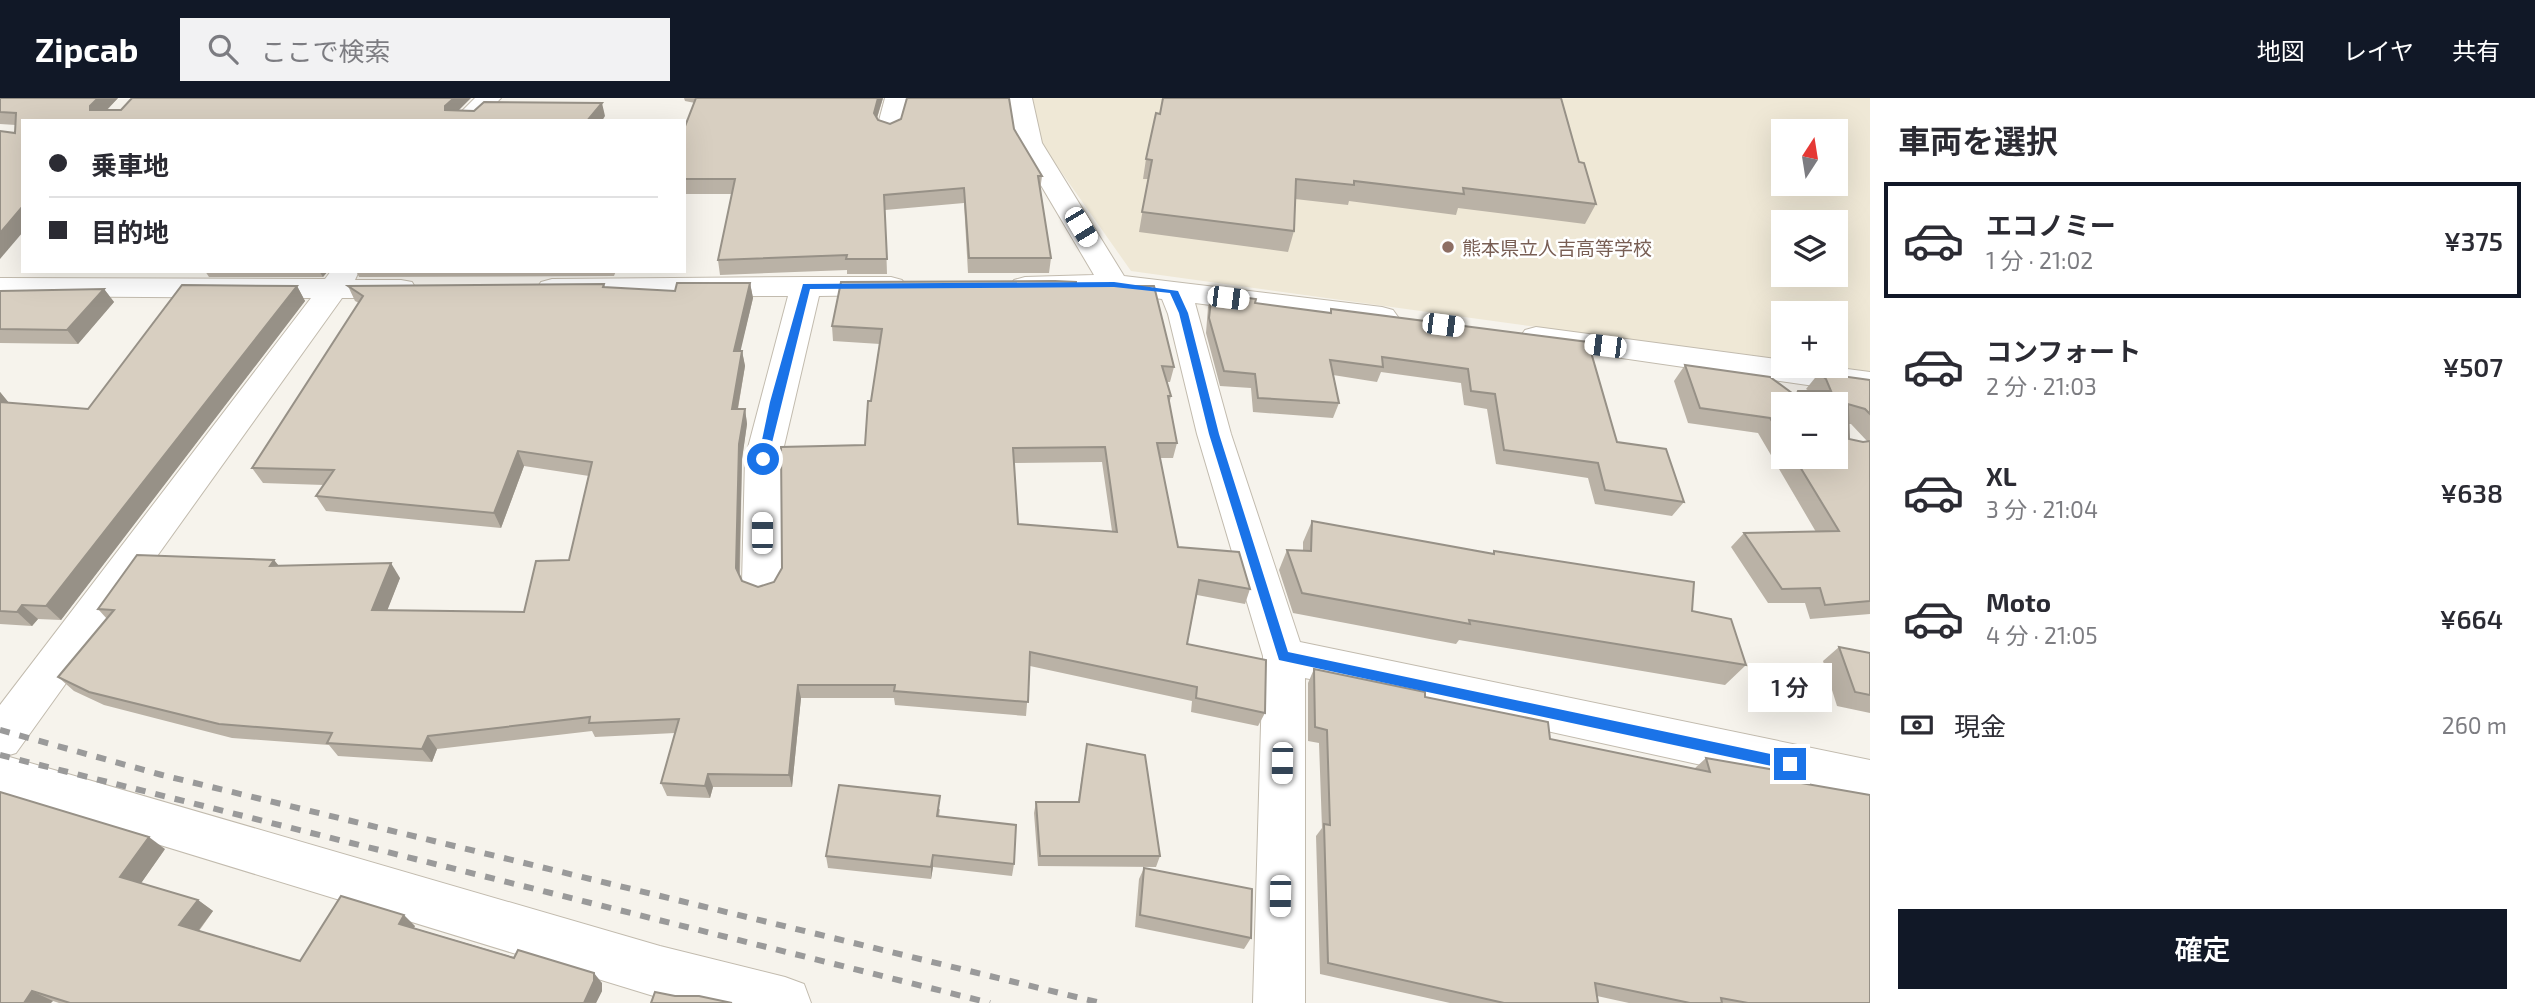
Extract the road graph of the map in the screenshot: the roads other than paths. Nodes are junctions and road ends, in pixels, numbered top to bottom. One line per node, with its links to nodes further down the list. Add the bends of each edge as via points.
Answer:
1 (489, 98): 4 (street)
2 (897, 98): 5 (street)
3 (1020, 98): 7 (street, via 1029,143)
4 (466, 119)
5 (890, 128)
6 (339, 280): 11 (street); 12 (street); 22 (street)
7 (1114, 284): 10 (street); 14 (street)
8 (806, 286): 9 (street); 13 (street); 20 (street, via 763,459)
9 (915, 286)
10 (996, 286)
11 (0, 287)
12 (430, 288)
13 (528, 288)
14 (1174, 291): 15 (street); 21 (street)
15 (1410, 321)
16 (1507, 333): 17 (street)
17 (1750, 366): 18 (street); 19 (street)
18 (1870, 383)
19 (1784, 392)
20 (762, 583)
21 (1283, 656): 24 (street); 26 (street)
22 (0, 739)
23 (0, 775): 25 (street, via 646,968)
24 (1870, 781)
25 (785, 1003)
26 (1279, 1003)

